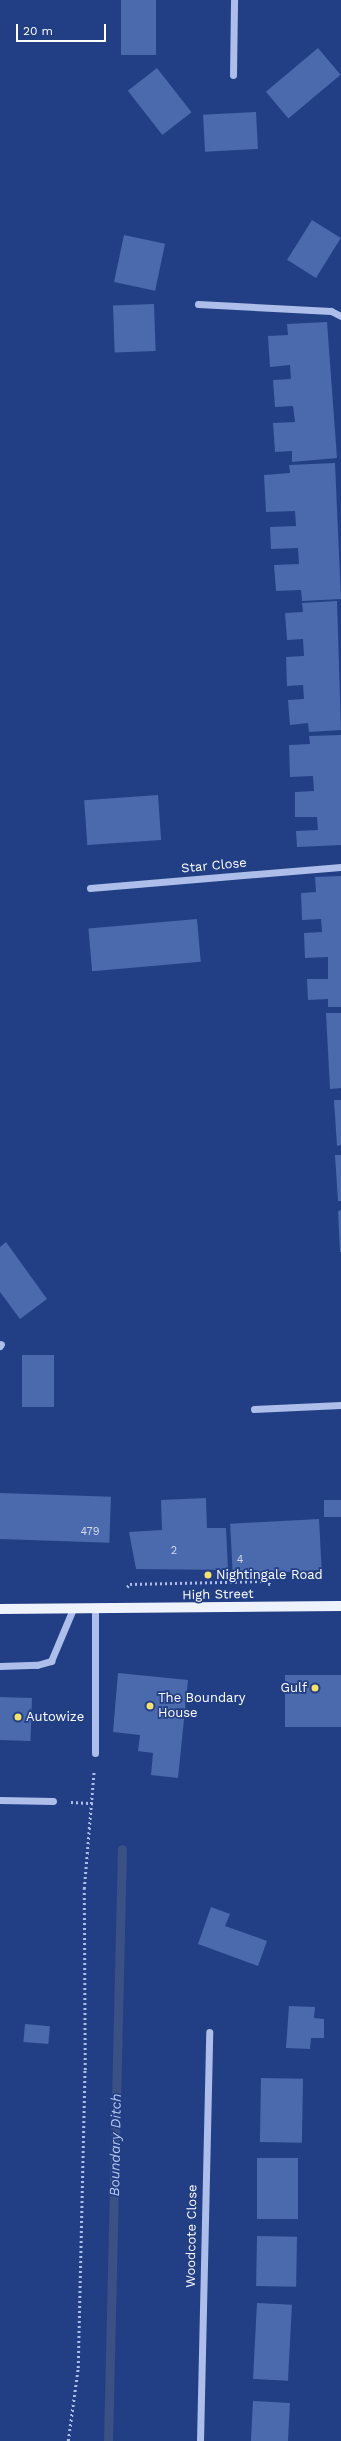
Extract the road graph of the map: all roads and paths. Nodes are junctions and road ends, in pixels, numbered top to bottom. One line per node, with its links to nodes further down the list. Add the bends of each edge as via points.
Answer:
1 (234, 0): 2 (street)
2 (233, 75)
3 (198, 304): 4 (street, via 331,311)
4 (341, 316)
5 (341, 867): 6 (street, Star Close)
6 (90, 888)
7 (341, 1405): 8 (street)
8 (254, 1409)
9 (341, 1606): 12 (main road, High Street)
10 (0, 1609): 11 (main road, High Street)
11 (73, 1609): 12 (main road, High Street); 13 (street, via 50,1661 37,1665)
12 (95, 1609): 14 (street)
13 (0, 1666)
14 (95, 1753): 18 (path, via 84,1889 85,2070 78,2368)
15 (0, 1800): 16 (street)
16 (53, 1801)
17 (208, 2032): 19 (street, Woodcote Close)
18 (68, 2441)
19 (200, 2441)

